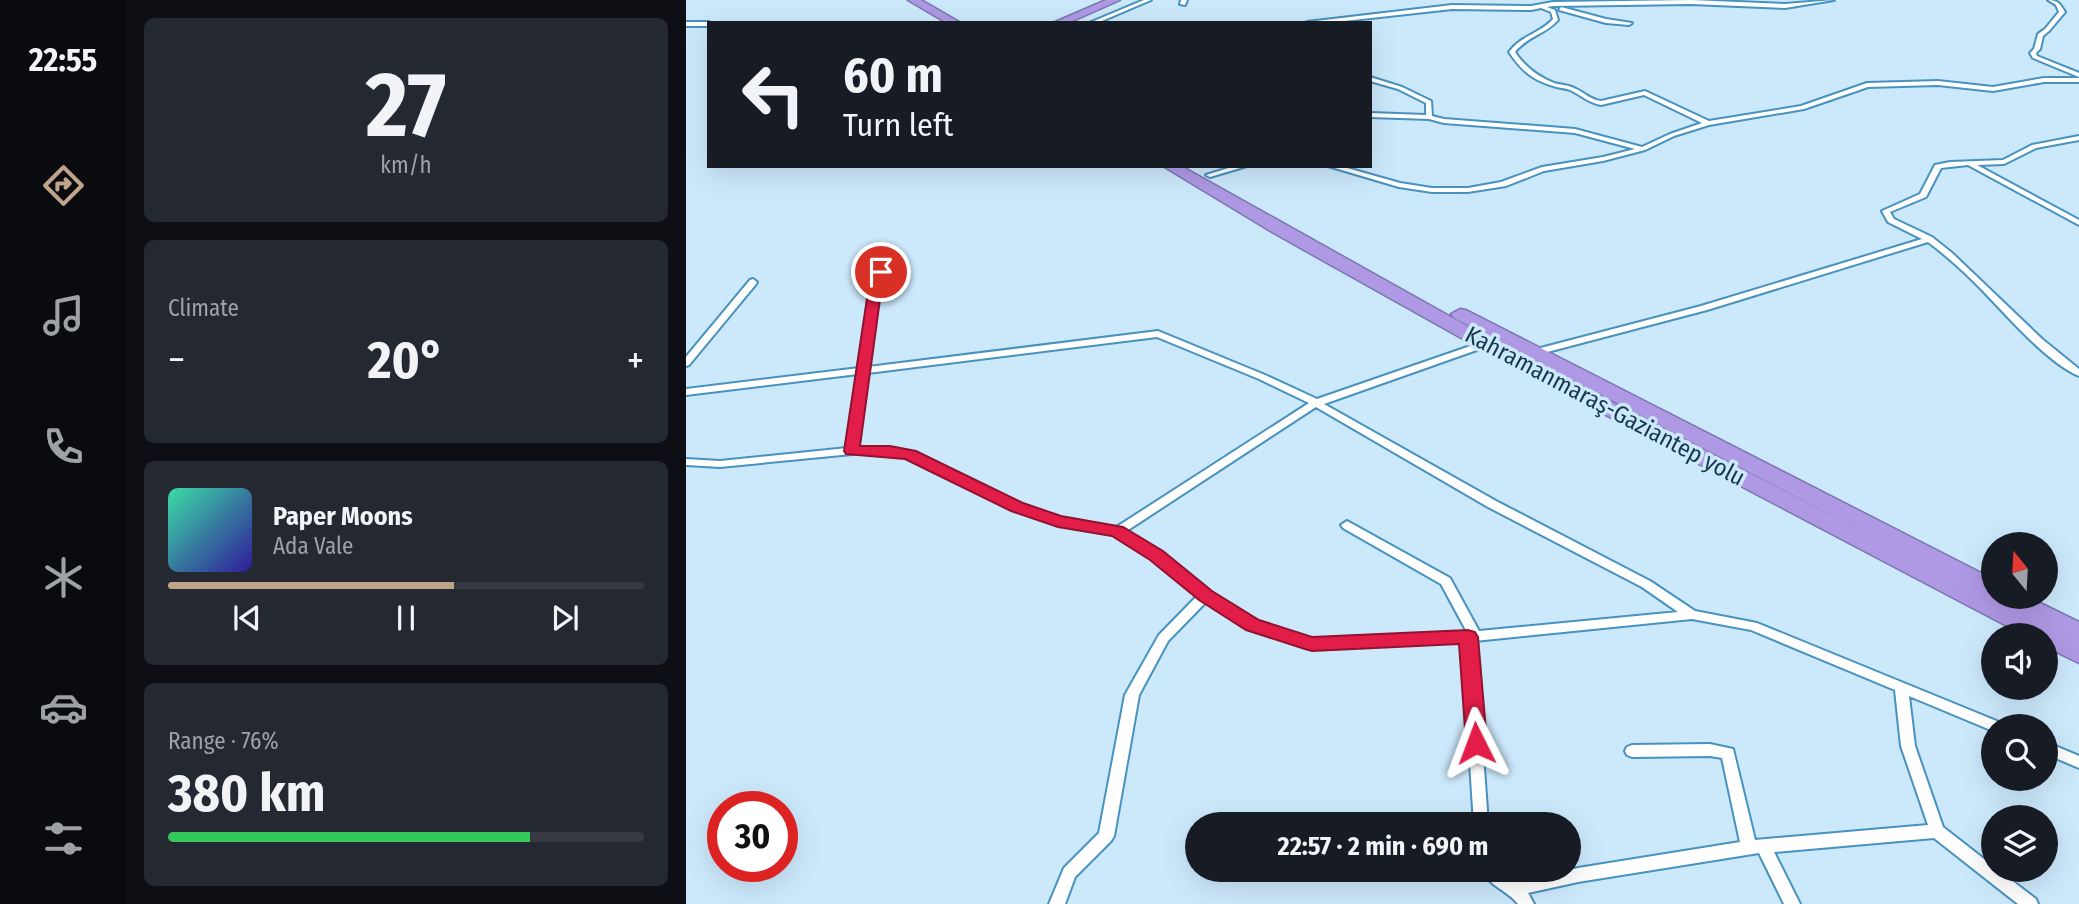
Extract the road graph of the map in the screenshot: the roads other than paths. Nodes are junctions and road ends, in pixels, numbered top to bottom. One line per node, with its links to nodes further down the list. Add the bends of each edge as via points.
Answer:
1 (1102, 0): 13 (highway)
2 (1115, 0): 14 (highway)
3 (1149, 0): 15 (street)
4 (1480, 0): 9 (street)
5 (1831, 0): 8 (street, via 1785,6)
6 (2051, 0): 19 (street, via 2062,12 2040,35 2033,53)
7 (910, 4): 11 (highway); 12 (highway)
8 (1609, 4): 10 (street); 10 (street, via 1625,23)
9 (1452, 7): 10 (street); 16 (street)
10 (1542, 7): 23 (street, via 1553,11 1556,19 1551,27 1520,43 1513,52 1533,75 1601,103 1645,93)
11 (928, 21)
12 (951, 21)
13 (1052, 21)
14 (1063, 21)
15 (1097, 21)
16 (1334, 21)
17 (686, 24): 18 (street)
18 (707, 24)
19 (2079, 77): 23 (street, via 1993,89 1938,83 1867,85 1802,108)
20 (1372, 79): 22 (street, via 1429,102)
21 (1372, 115): 22 (street)
22 (1429, 117): 25 (street, via 1575,131)
23 (1708, 123): 25 (street)
24 (2079, 138): 26 (street, via 2034,146 2004,162)
25 (1643, 149): 29 (street, via 1542,169 1503,184 1468,190 1399,185)
26 (1969, 164): 31 (street); 32 (street, via 1938,167 1923,195 1886,211 1891,220)
27 (1173, 168): 35 (highway, Kahramanmaraş-Gaziantep yolu)
28 (1227, 168): 30 (street)
29 (1338, 168)
30 (1202, 171): 36 (highway, Kahramanmaraş-Gaziantep yolu, via 1390,279)
31 (2079, 223)
32 (1929, 239): 36 (street, via 1704,308); 39 (street, via 1965,266 2027,333)
33 (881, 272): 38 (street)
34 (753, 282): 37 (street)
35 (1485, 344): 41 (street); 50 (highway, Kahramanmaraş-Gaziantep yolu)
36 (1536, 352): 46 (highway, Kahramanmaraş-Gaziantep yolu)
37 (686, 363)
38 (864, 369): 40 (street); 41 (street, via 1158,334); 42 (street)
39 (2079, 373)
40 (686, 392)
41 (1316, 403): 45 (street); 49 (street, via 1492,504 1646,584)
42 (852, 451): 43 (street, via 720,464); 45 (street, via 910,455 1017,507 1058,521)
43 (686, 462)
44 (1347, 525): 52 (street, via 1446,581)
45 (1116, 531): 47 (street, via 1156,555)
46 (1981, 583)
47 (1205, 596): 52 (street, via 1252,625 1312,644); 65 (street, via 1163,638 1132,695 1106,836 1069,873)
48 (2032, 609): 51 (highway)
49 (1692, 615): 52 (street); 55 (street, via 1753,626)
50 (2022, 623)
51 (2079, 633)
52 (1471, 637): 60 (street)
53 (2058, 642): 54 (highway, Kahramanmaraş-Gaziantep yolu)
54 (2079, 653)
55 (1901, 687): 56 (street); 61 (street, via 1908,746)
56 (1981, 721)
57 (1633, 751): 62 (street, via 1728,753)
58 (2058, 753): 59 (street)
59 (2079, 762)
60 (1480, 812)
61 (1937, 831): 62 (street); 68 (street)
62 (1756, 847): 64 (street); 67 (street)
63 (1500, 882): 64 (street)
64 (1517, 888): 66 (street)
65 (1057, 904)
66 (1526, 904)
67 (1792, 904)
68 (2030, 904)

